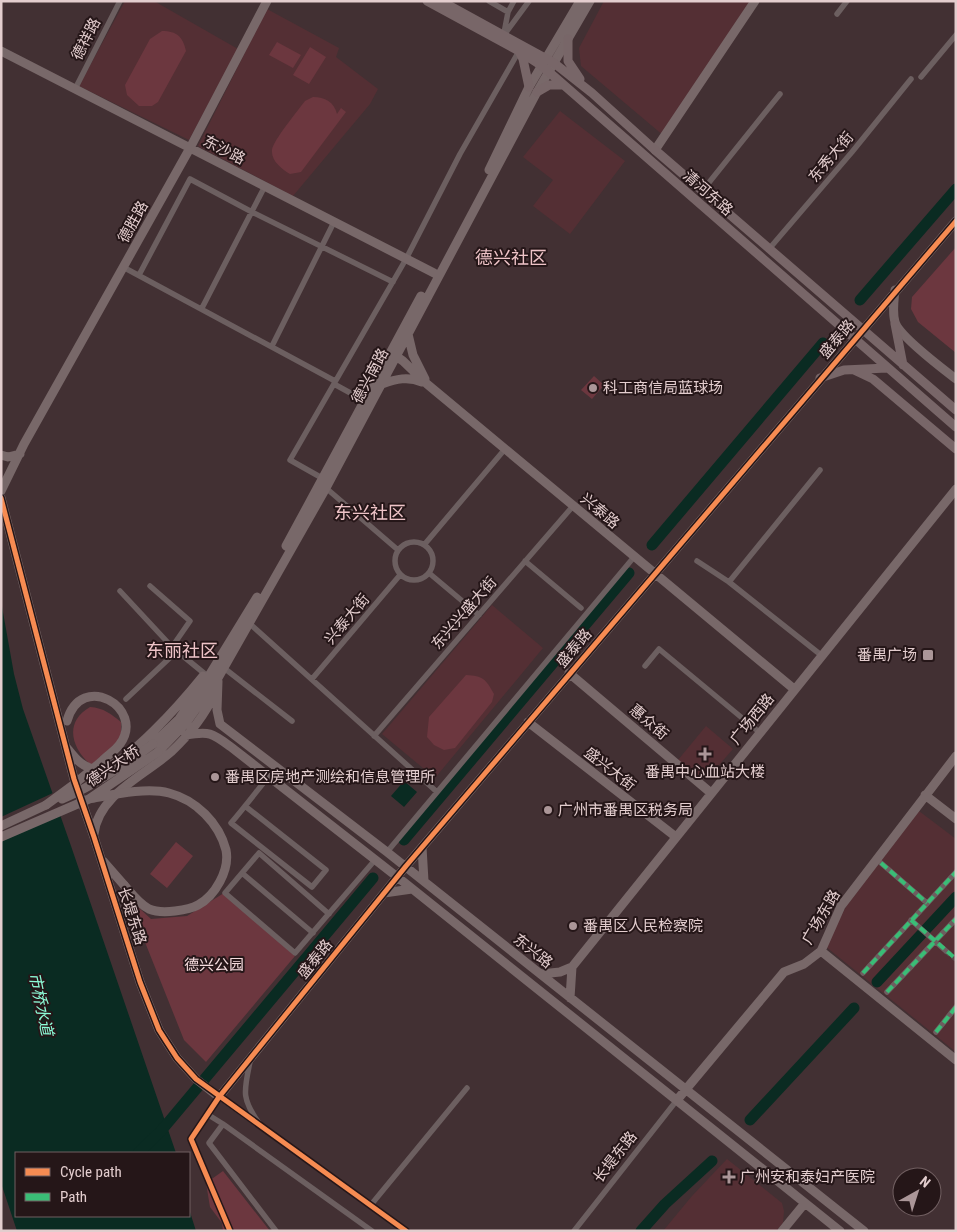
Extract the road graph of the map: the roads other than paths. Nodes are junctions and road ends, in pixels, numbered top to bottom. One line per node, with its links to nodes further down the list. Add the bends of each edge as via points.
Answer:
1 (120, 1): 23 (street, 德祥路)
2 (267, 1): 28 (street, 德胜路)
3 (427, 1): 18 (main road, 清河东路)
4 (440, 1): 15 (main road, 清河东路)
5 (489, 1): 12 (street)
6 (514, 1): 12 (street)
7 (529, 1): 15 (street)
8 (580, 1): 19 (street, 德兴南路)
9 (590, 1): 16 (street, 德兴南路)
10 (755, 1): 29 (street)
11 (847, 1): 13 (street)
12 (508, 12): 15 (street)
13 (837, 14)
14 (956, 34): 20 (street)
15 (504, 35): 19 (main road, 清河东路)
16 (568, 39): 19 (street, 德兴南路); 25 (main road, via 568,61)
17 (1, 51): 23 (street, 东沙路)
18 (518, 51): 19 (main road, 清河东路); 24 (main road); 37 (street)
19 (548, 65): 22 (main road, 清河东路); 24 (street, 德兴南路); 25 (main road, 清河东路)
20 (921, 77)
21 (911, 79): 36 (street, 东秀大街)
22 (563, 85): 24 (main road); 27 (main road, 清河东路)
23 (75, 89): 28 (street, 东沙路)
24 (533, 90): 39 (street, 德兴南路); 48 (street, 德兴南路)
25 (592, 92): 27 (main road); 29 (main road, 清河东路)
26 (780, 94): 31 (street)
27 (583, 103): 45 (main road, 清河东路)
28 (190, 148): 30 (street, 东沙路); 38 (street, 德胜路)
29 (655, 150): 31 (main road, 清河东路)
30 (265, 186): 32 (street); 34 (street, 东沙路)
31 (703, 190): 36 (main road, 清河东路)
32 (252, 212): 35 (street); 40 (street, via 190,179); 44 (street)
33 (956, 220): 42 (street, 盛泰路)
34 (334, 222): 35 (street); 37 (street, 东沙路)
35 (322, 246): 41 (street); 50 (street)
36 (769, 249): 43 (main road, 清河东路)
37 (406, 259): 39 (street, 东沙路); 41 (street)
38 (124, 267): 40 (street); 67 (street, 德胜路)
39 (434, 273): 51 (street, 德兴南路)
40 (139, 275): 44 (street)
41 (393, 282): 57 (street)
42 (895, 290): 46 (street); 47 (street, 盛泰路)
43 (828, 299): 45 (main road); 47 (main road, 清河东路)
44 (202, 308): 50 (street)
45 (819, 310): 49 (main road, 清河东路)
46 (895, 324): 52 (main road); 56 (street)
47 (862, 329): 49 (street, 盛泰路); 52 (main road, 清河东路)
48 (408, 334): 51 (street, 德兴南路); 59 (street, via 413,355)
49 (854, 339): 53 (main road, 清河东路); 55 (street, 盛泰路)
50 (272, 346): 57 (street)
51 (394, 354): 58 (street, 德兴南路); 59 (street, 兴泰路); 60 (street, 德兴南路)
52 (903, 365): 62 (main road, 清河东路)
53 (887, 368): 54 (main road); 61 (main road, 清河东路)
54 (854, 370): 55 (main road); 63 (main road, via 873,379)
55 (820, 378): 82 (street, 盛泰路)
56 (956, 379)
57 (334, 383): 60 (street); 70 (street, via 290,460)
58 (382, 384): 59 (street, via 414,378); 71 (street, 德兴南路)
59 (427, 384): 65 (street, 兴泰路)
60 (364, 401): 70 (street, 德兴南路)
61 (925, 401): 63 (main road); 64 (main road, 清河东路)
62 (956, 410)
63 (915, 415): 66 (main road)
64 (956, 427)
65 (505, 449): 75 (street, 兴泰路); 76 (street)
66 (956, 449)
67 (20, 454): 68 (street); 73 (street, 德胜路)
68 (1, 455)
69 (820, 470): 84 (street)
70 (322, 478): 91 (street, 德兴南路, via 268,578)
71 (326, 488): 77 (street); 89 (street, 德兴南路)
72 (956, 490): 92 (street, 广场西路)
73 (1, 491)
74 (1, 498): 107 (street, 长堤东路)
75 (573, 506): 78 (street, 兴泰路); 79 (street, 东兴兴盛大街)
76 (424, 544): 77 (street, via 407,543); 81 (street, via 433,558)
77 (398, 550): 83 (street, via 394,561)
78 (634, 557): 82 (street, 兴泰路); 113 (street)
79 (525, 561): 87 (street); 88 (street, 东兴兴盛大街)
80 (697, 561): 84 (street)
81 (429, 573): 83 (street, via 412,580); 88 (street)
82 (654, 573): 95 (street, 盛泰路); 100 (street, 兴泰路)
83 (400, 575): 98 (street, 兴泰大街)
84 (729, 582): 92 (street)
85 (150, 586): 90 (street, via 190,621)
86 (120, 591): 90 (street)
87 (581, 608)
88 (479, 614): 106 (street, 东兴兴盛大街)
89 (249, 623): 94 (street, 德兴南路); 98 (street)
90 (174, 649): 96 (street); 101 (street)
91 (224, 650): 96 (street); 108 (street, 德兴南路, via 202,687)
92 (822, 655): 100 (street, 广场西路)
93 (645, 666): 104 (street, via 659,649)
94 (224, 668): 97 (street, 德兴南路); 102 (street)
95 (569, 673): 103 (street, 盛泰路); 114 (street, 惠众街)
96 (205, 674): 110 (street, via 159,727)
97 (218, 678): 99 (street, 东兴路); 108 (street, 德兴南路, via 186,723)
98 (312, 679): 106 (street)
99 (217, 689): 105 (street, via 211,703); 123 (street, 东兴路, via 220,724)
100 (794, 690): 104 (street, 广场西路)
101 (126, 699)
102 (292, 721)
103 (528, 722): 126 (street, 盛兴大街); 128 (street, 盛泰路)
104 (760, 732): 114 (street, 广场西路)
105 (186, 735): 111 (street, 东兴路, via 212,733); 112 (street, via 171,752)
106 (374, 736): 113 (street)
107 (65, 745): 110 (street, via 88,768); 117 (street, bridge, via 67,721 79,701 91,696 107,698 124,716 126,728 120,744 79,782); 119 (street, 长堤东路)
108 (156, 748): 116 (street, 德兴大桥, bridge); 117 (street, 德兴大桥, bridge, via 87,789)
109 (956, 756): 115 (street, 广场东路)
110 (108, 767): 112 (street, via 104,780 113,787)
111 (269, 776): 118 (street); 127 (street, 东兴路)
112 (124, 787): 120 (street)
113 (437, 792): 129 (street)
114 (712, 793): 126 (street, 广场西路)
115 (925, 795): 121 (street); 148 (street, 广场东路, via 841,906)
116 (89, 799): 124 (street, 德兴大桥, bridge); 130 (street, bridge, via 144,792 169,793 200,809 215,826 226,852 220,881 210,896 196,906 168,912 149,909)
117 (46, 805): 122 (street, 德兴大桥)
118 (245, 806): 118 (street, via 326,870 312,888 231,823)
119 (84, 810): 120 (street, via 90,814); 125 (street, 长堤东路)
120 (101, 814): 125 (street, via 95,825)
121 (956, 819)
122 (1, 826)
123 (364, 834): 127 (street); 129 (street, 东兴路)
124 (1, 837)
125 (94, 837): 130 (street, 长堤东路)
126 (676, 837): 150 (street, 广场西路)
127 (356, 844): 131 (street, 东兴路)
128 (422, 847): 133 (street, 盛泰路); 137 (street)
129 (387, 852): 133 (street, 东兴路)
130 (99, 857): 161 (street, 长堤东路, via 140,982 160,1030 177,1058)
131 (375, 860): 136 (street, 东兴路); 143 (street)
132 (881, 864): 141 (street)
133 (406, 866): 136 (street, 盛泰路); 137 (street, 东兴路)
134 (956, 872): 141 (street)
135 (242, 874): 143 (street, via 259,854); 146 (street); 146 (street, via 225,893 295,954)
136 (397, 877): 138 (street, 东兴路); 139 (street, 盛泰路)
137 (424, 881): 140 (street, 东兴路)
138 (412, 889): 139 (street); 142 (street, 东兴路)
139 (384, 893): 157 (street, 盛泰路)
140 (446, 899): 142 (street); 152 (street, 东兴路)
141 (927, 903): 145 (street)
142 (438, 910): 162 (street, 东兴路)
143 (329, 914): 146 (street)
144 (956, 919): 147 (street)
145 (911, 920): 147 (street); 151 (street)
146 (313, 933)
147 (935, 942): 149 (street); 153 (street)
148 (821, 951): 158 (street); 160 (street, 广场东路, via 804,964 784,972)
149 (946, 951)
150 (572, 967): 152 (street); 154 (street)
151 (862, 973)
152 (541, 974): 154 (street, 东兴路)
153 (887, 992)
154 (570, 998): 160 (street, 东兴路)
155 (956, 1007): 156 (street)
156 (936, 1032)
157 (250, 1058): 161 (street, 盛泰路); 165 (street, via 245,1096 247,1105)
158 (956, 1060)
159 (467, 1088): 167 (street)
160 (686, 1089): 162 (street, 广场东路); 175 (street, 东兴路)
161 (216, 1095): 163 (street); 165 (street, 长堤东路)
162 (677, 1100): 166 (street, 东兴路); 172 (street, 长堤东路)
163 (207, 1114): 164 (street); 168 (street, via 191,1139)
164 (223, 1124): 169 (street, via 209,1143); 170 (street)
165 (262, 1127): 167 (street, 长堤东路)
166 (804, 1203): 173 (street); 174 (street, 东兴路)
167 (370, 1206): 171 (street, 长堤东路)
168 (230, 1231)
169 (276, 1231)
170 (372, 1231)
171 (406, 1231)
172 (574, 1231)
173 (782, 1231)
174 (840, 1231)
175 (864, 1231)

